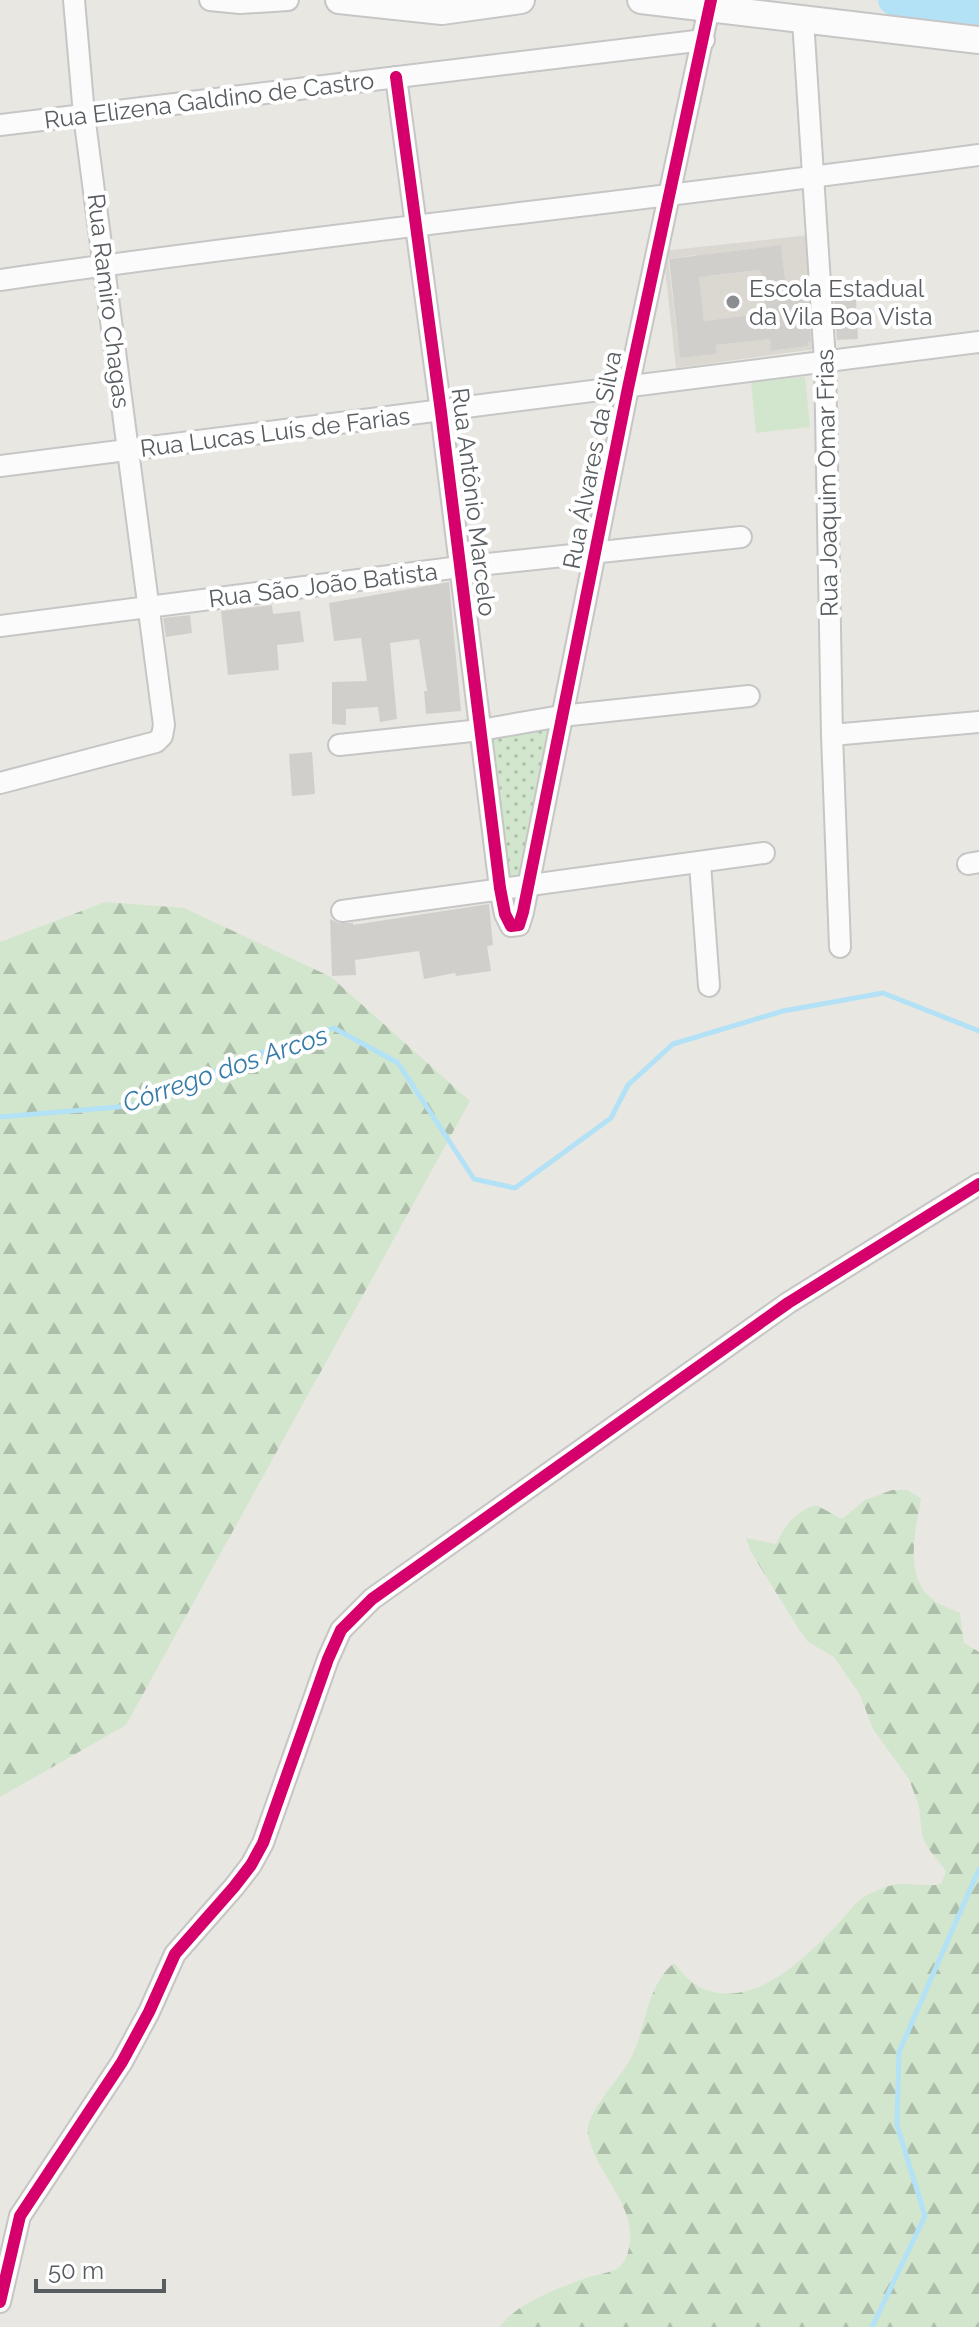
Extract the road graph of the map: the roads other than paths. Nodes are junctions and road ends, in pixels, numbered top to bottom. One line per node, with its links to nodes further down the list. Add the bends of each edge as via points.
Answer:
1 (74, 0): 12 (street, Rua Ramiro Chagas)
2 (210, 0): 3 (street)
3 (288, 0)
4 (342, 0): 5 (street, via 442,11)
5 (521, 0)
6 (641, 0): 7 (street)
7 (710, 4): 8 (street); 9 (street, Rua Álvares da Silva)
8 (803, 20): 10 (street); 15 (street, Rua Joaquim Omar Frias)
9 (704, 40): 11 (street, Rua Elizena Galdino de Castro); 16 (street, Rua Álvares da Silva)
10 (979, 40)
11 (396, 77): 12 (street, Rua Elizena Galdino de Castro); 17 (street, Rua Antônio Marcelo)
12 (84, 115): 13 (street, Rua Elizena Galdino de Castro); 18 (street, Rua Ramiro Chagas)
13 (0, 125)
14 (979, 155): 15 (street)
15 (813, 178): 16 (street); 21 (street, Rua Joaquim Omar Frias)
16 (670, 194): 17 (street); 22 (street, Rua Álvares da Silva)
17 (415, 226): 18 (street); 23 (street, Rua Antônio Marcelo)
18 (105, 265): 19 (street); 24 (street, Rua Ramiro Chagas)
19 (0, 280)
20 (979, 342): 21 (street, Rua Lucas Luís de Farias)
21 (825, 361): 22 (street, Rua Lucas Luís de Farias); 35 (street, Rua Joaquim Omar Frias)
22 (628, 388): 23 (street, Rua Lucas Luís de Farias); 27 (street, Rua Álvares da Silva)
23 (441, 412): 24 (street, Rua Lucas Luís de Farias); 28 (street, Rua Antônio Marcelo)
24 (128, 450): 25 (street, Rua Lucas Luís de Farias); 29 (street, Rua Ramiro Chagas)
25 (0, 466)
26 (741, 537): 27 (street, Rua São João Batista)
27 (595, 554): 28 (street, Rua São João Batista); 32 (street, Rua Álvares da Silva)
28 (460, 567): 29 (street, Rua São João Batista); 34 (street, Rua Antônio Marcelo)
29 (147, 608): 30 (street, Rua São João Batista); 37 (street, Rua Ramiro Chagas, via 162,736 156,742)
30 (0, 626)
31 (749, 696): 32 (street)
32 (561, 716): 34 (street); 40 (street, Rua Álvares da Silva)
33 (979, 722): 35 (street)
34 (481, 730): 36 (street); 41 (street, Rua Antônio Marcelo)
35 (832, 735): 44 (street, Rua Joaquim Omar Frias)
36 (339, 745)
37 (0, 783)
38 (764, 853): 39 (street)
39 (700, 864): 40 (street); 45 (street)
40 (528, 885): 41 (street); 43 (street, Rua Álvares da Silva)
41 (500, 888): 42 (street); 43 (street, Rua Antônio Marcelo, via 505,914)
42 (342, 911)
43 (515, 927)
44 (840, 947)
45 (709, 986)
46 (979, 1184): 47 (street, via 788,1303 372,1599 341,1630 263,1843 251,1865 175,1954 122,2062 20,2216)
47 (0, 2302)

